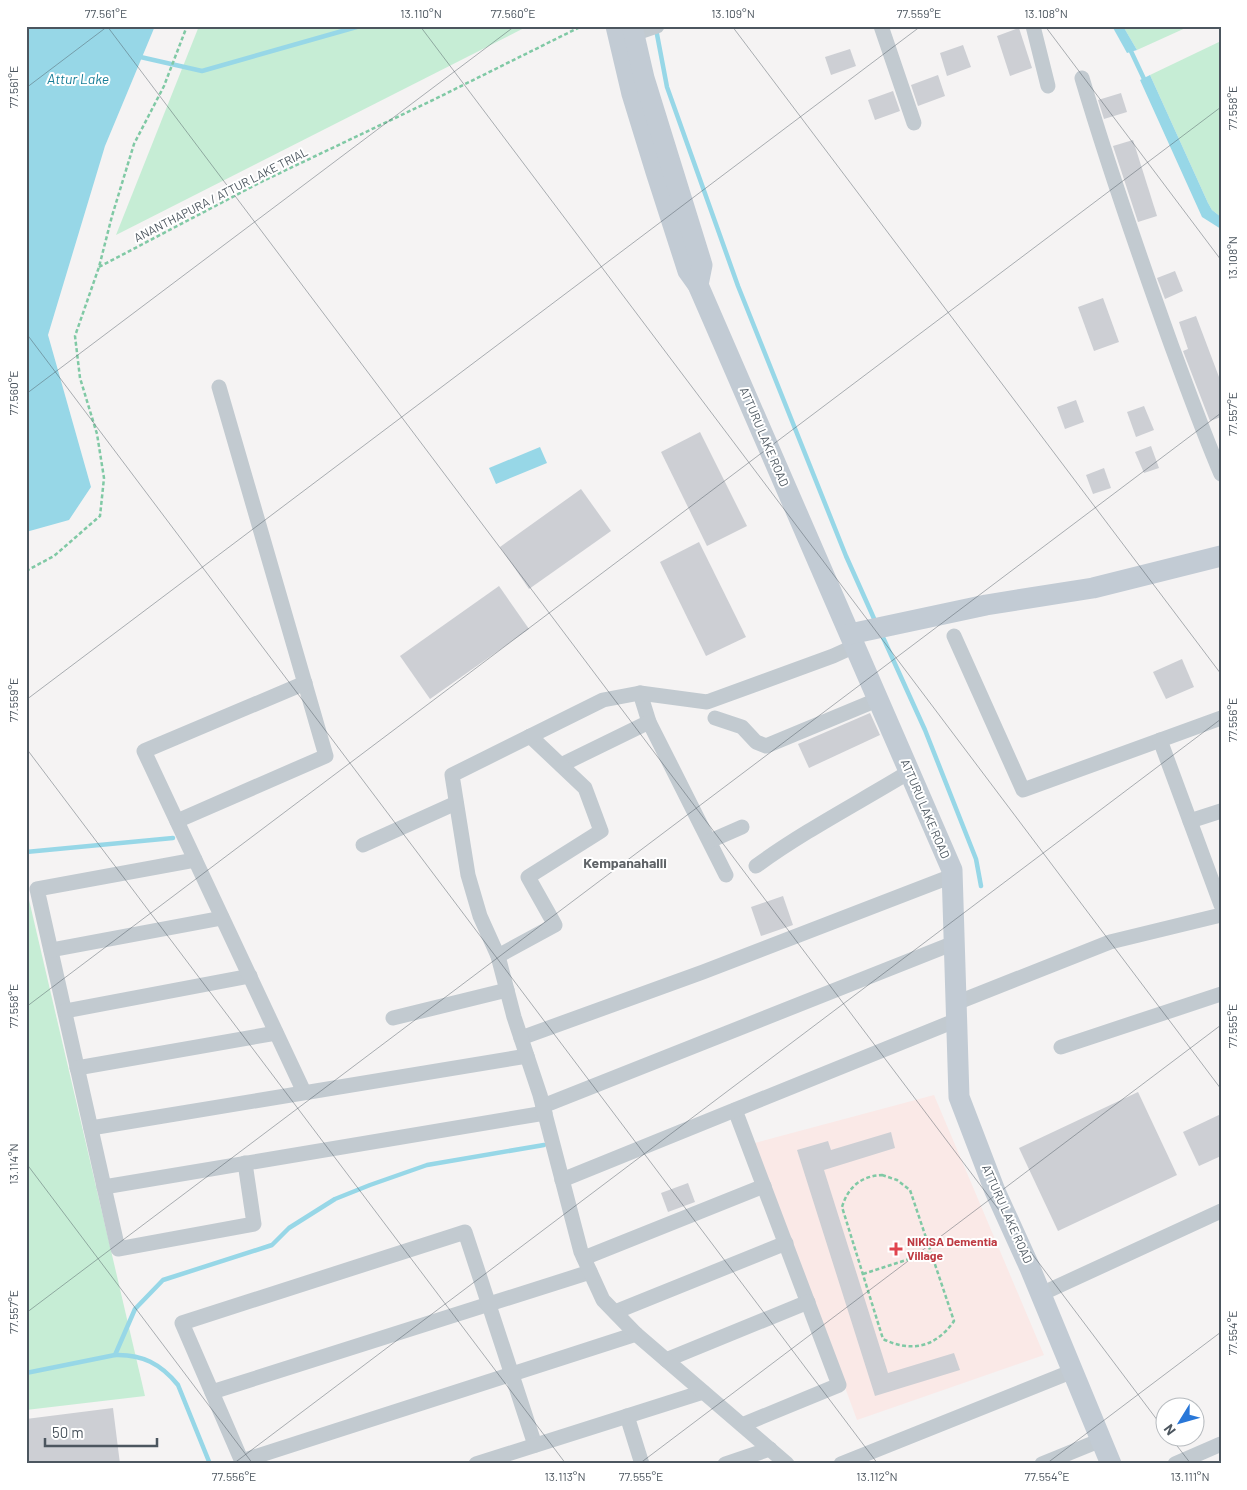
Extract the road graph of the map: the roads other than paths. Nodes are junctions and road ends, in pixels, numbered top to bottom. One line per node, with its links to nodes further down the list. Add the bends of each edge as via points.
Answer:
1 (657, 26): 4 (street)
2 (881, 26): 7 (street)
3 (1033, 26): 6 (street)
4 (625, 31): 12 (street, ATTURU LAKE ROAD, via 644,78 702,266 698,285)
5 (1082, 78): 9 (street, via 1136,249)
6 (1048, 86)
7 (914, 123)
8 (219, 387): 13 (street)
9 (1221, 474)
10 (1221, 556): 12 (street, via 1094,588 986,606)
11 (954, 636): 20 (street, via 1023,790)
12 (852, 640): 14 (street, via 833,656 707,702); 22 (street, ATTURU LAKE ROAD)
13 (305, 683): 25 (street, via 326,756); 25 (street, via 144,751)
14 (640, 693): 18 (street); 19 (street, via 603,700)
15 (872, 702): 16 (street, via 766,746 756,742 742,727)
16 (715, 718)
17 (1221, 718): 20 (street)
18 (649, 722): 21 (street); 28 (street)
19 (530, 736): 21 (street); 23 (street, via 452,775)
20 (1160, 740): 26 (street)
21 (561, 765): 39 (street, via 585,788 601,831 528,877 555,925)
22 (910, 772): 31 (street, via 802,834); 33 (street, ATTURU LAKE ROAD)
23 (456, 803): 29 (street); 39 (street, via 468,875 480,916)
24 (1221, 811): 26 (street)
25 (177, 821): 30 (street)
26 (1190, 821): 34 (street)
27 (742, 828): 28 (street)
28 (710, 842): 32 (street)
29 (363, 844)
30 (195, 860): 36 (street); 38 (street, via 37,889)
31 (756, 866)
32 (726, 875)
33 (952, 876): 37 (street, ATTURU LAKE ROAD); 47 (street)
34 (1221, 905)
35 (1221, 915): 44 (street, via 1110,942)
36 (222, 918): 38 (street); 40 (street)
37 (954, 943): 44 (street, ATTURU LAKE ROAD); 52 (street)
38 (51, 950): 43 (street)
39 (498, 956): 41 (street)
40 (250, 976): 43 (street); 46 (street)
41 (507, 990): 45 (street); 47 (street)
42 (1221, 994): 48 (street)
43 (64, 1011): 50 (street)
44 (956, 1012): 53 (street); 62 (street, ATTURU LAKE ROAD, via 960,1097 995,1191)
45 (393, 1018)
46 (276, 1033): 50 (street); 51 (street)
47 (521, 1038): 49 (street)
48 (1061, 1047)
49 (527, 1056): 51 (street); 52 (street)
50 (77, 1068): 54 (street)
51 (304, 1092): 54 (street)
52 (544, 1109): 55 (street); 56 (street)
53 (736, 1110): 56 (street); 57 (street)
54 (91, 1128): 58 (street)
55 (245, 1163): 58 (street); 58 (street, via 254,1224 118,1249)
56 (562, 1180): 61 (street)
57 (764, 1186): 60 (street); 61 (street)
58 (104, 1187)
59 (1221, 1211): 62 (street)
60 (786, 1243): 63 (street); 65 (street)
61 (587, 1265): 64 (street); 65 (street, via 603,1300)
62 (1041, 1294): 68 (street, ATTURU LAKE ROAD)
63 (808, 1302): 67 (street); 73 (street, via 839,1385)
64 (488, 1304): 69 (street); 70 (street); 70 (street, via 465,1232 182,1323)
65 (615, 1312): 66 (street)
66 (636, 1334): 67 (street); 69 (street)
67 (666, 1360): 71 (street)
68 (1073, 1371): 74 (street, ATTURU LAKE ROAD); 83 (street)
69 (512, 1374): 76 (street); 78 (street)
70 (212, 1392): 78 (street)
71 (703, 1392): 72 (street); 73 (street)
72 (627, 1416): 76 (street); 80 (street)
73 (742, 1425): 77 (street)
74 (1101, 1440): 84 (street); 85 (street, ATTURU LAKE ROAD)
75 (1221, 1444): 86 (street)
76 (535, 1445): 79 (street)
77 (770, 1449): 81 (street); 82 (street)
78 (243, 1462)
79 (476, 1464)
80 (642, 1464)
81 (725, 1464)
82 (787, 1464)
83 (841, 1464)
84 (1042, 1464)
85 (1110, 1464)
86 (1175, 1464)

